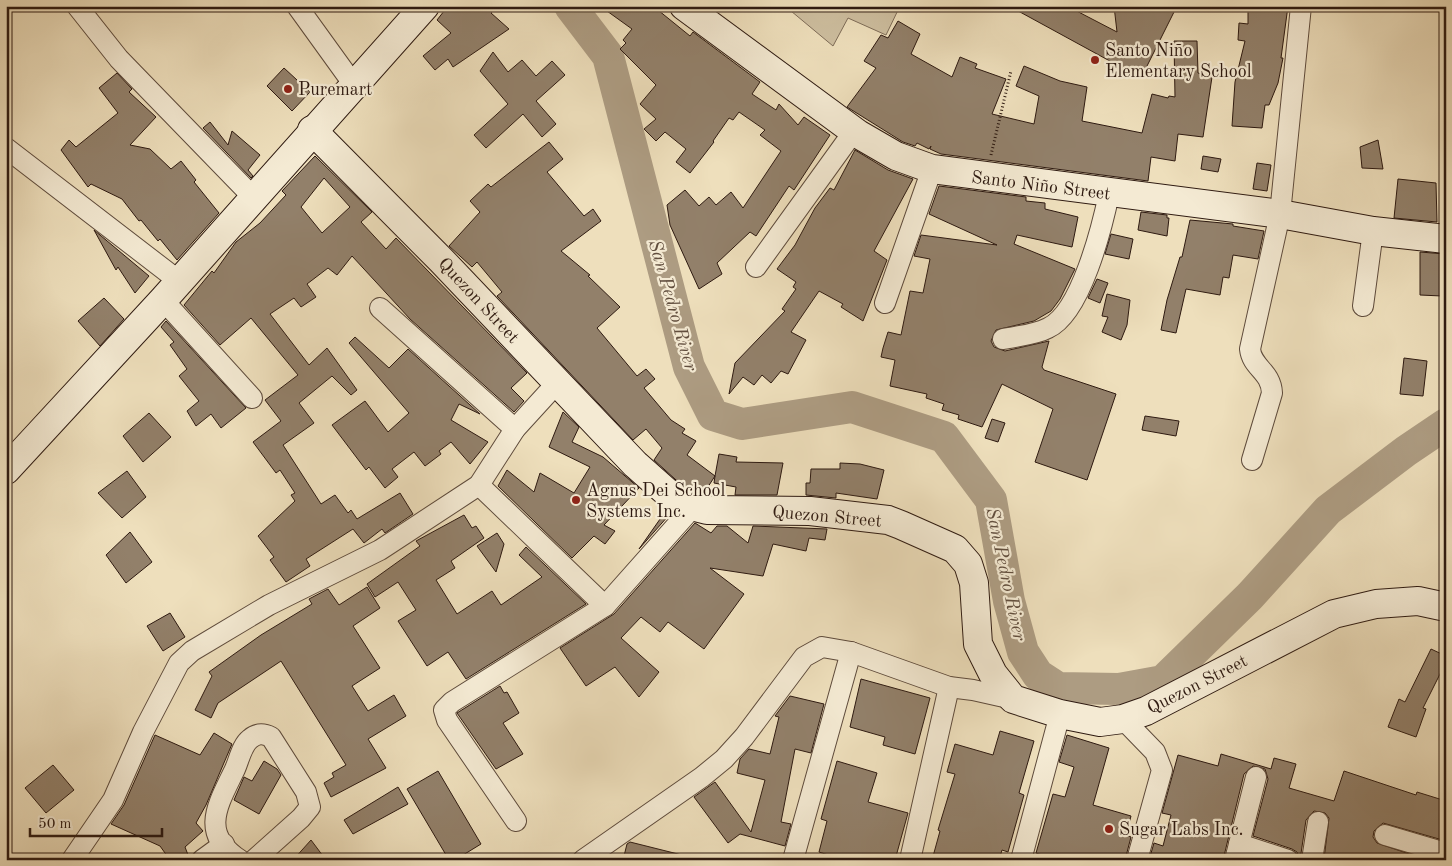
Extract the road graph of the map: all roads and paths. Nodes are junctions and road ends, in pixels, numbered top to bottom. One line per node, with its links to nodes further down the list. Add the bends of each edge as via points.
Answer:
1 (77, 6): 14 (street, via 119,59)
2 (297, 6): 7 (street)
3 (684, 6): 9 (street, Santo Niño Street)
4 (1301, 6): 15 (street)
5 (418, 9): 7 (street)
6 (1010, 71): 12 (path)
7 (354, 85): 8 (street)
8 (312, 130): 14 (street); 24 (street, Quezon Street)
9 (854, 131): 11 (street, Santo Niño Street, via 896,156); 18 (street)
10 (6, 148): 19 (street)
11 (932, 169): 12 (street, Santo Niño Street); 20 (street)
12 (986, 178): 13 (street, Santo Niño Street)
13 (1109, 194): 15 (street, Santo Niño Street); 23 (street, via 1097,245 1065,312 1048,329)
14 (253, 197): 19 (street)
15 (1280, 214): 16 (street, Santo Niño Street); 27 (street, via 1250,349 1250,357 1268,376 1272,393)
16 (1373, 231): 17 (street, Santo Niño Street); 21 (street)
17 (1446, 240)
18 (756, 267)
19 (171, 290): 25 (street); 28 (street)
20 (885, 303)
21 (1363, 306)
22 (380, 308): 26 (street)
23 (1003, 339)
24 (557, 383): 26 (street); 30 (street, Quezon Street, via 666,494)
25 (252, 398)
26 (515, 429): 29 (street)
27 (1252, 460)
28 (6, 470)
29 (479, 485): 31 (street); 45 (street, via 380,550 269,605 192,651 179,663 113,800)
30 (692, 508): 31 (street); 35 (street, Quezon Street, via 810,511 888,520 955,549 968,564 974,583 978,644 993,674)
31 (606, 606): 39 (street, via 444,710 447,720)
32 (1446, 607): 37 (street, Quezon Street, via 1418,601 1376,604 1334,614 1146,711)
33 (851, 652): 34 (street); 49 (street, via 822,647 804,657 724,759); 50 (street)
34 (949, 687): 35 (street); 51 (street)
35 (1013, 699): 36 (street, Quezon Street)
36 (1060, 714): 37 (street, Quezon Street, via 1100,722); 52 (street)
37 (1123, 719): 53 (street, via 1155,752 1162,770)
38 (1256, 777): 43 (street)
39 (516, 821)
40 (1318, 822): 55 (street)
41 (1385, 835): 44 (street)
42 (224, 844): 46 (street); 47 (street); 48 (street, via 216,831 215,813 247,742 258,734 264,734 271,737 306,792 310,807)
43 (1237, 852): 54 (street)
44 (1446, 853)
45 (72, 860)
46 (202, 860)
47 (240, 860)
48 (254, 860)
49 (583, 860)
50 (793, 860)
51 (910, 860)
52 (1021, 860)
53 (1138, 860)
54 (1288, 860)
55 (1312, 860)

